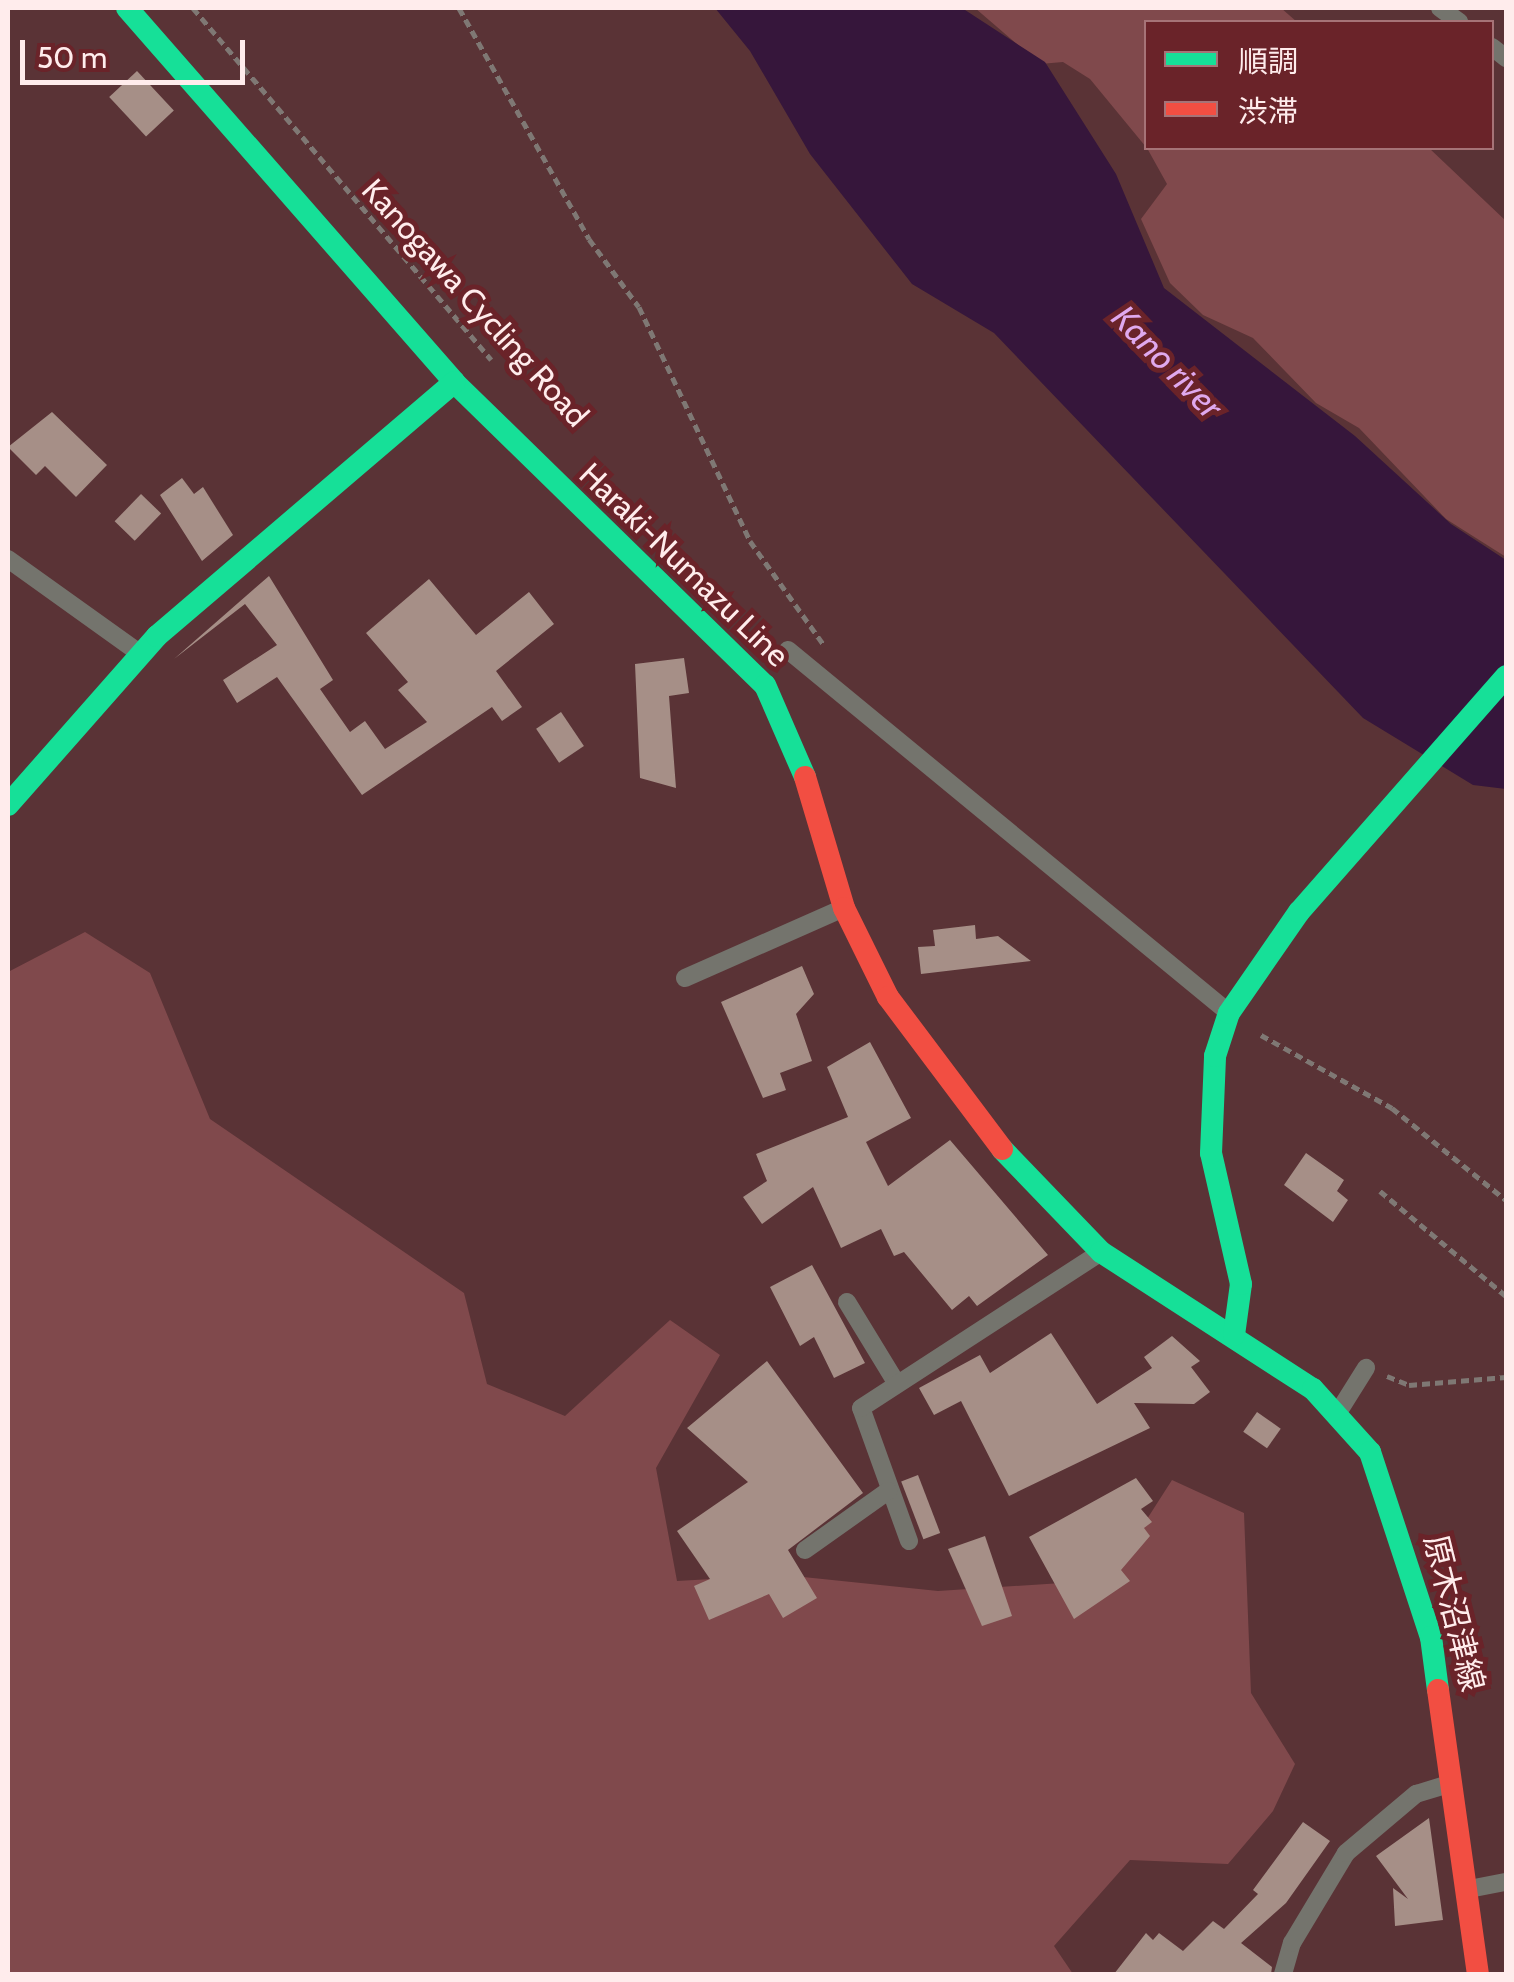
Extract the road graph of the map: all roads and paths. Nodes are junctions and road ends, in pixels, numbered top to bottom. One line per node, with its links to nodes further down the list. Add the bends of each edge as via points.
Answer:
1 (127, 8): 5 (main road, Haraki-Numazu Line)
2 (193, 8): 4 (path, Kanogawa Cycling Road)
3 (459, 8): 7 (path, via 589,239 639,307 750,541)
4 (497, 368)
5 (454, 382): 9 (main road); 12 (main road, Haraki-Numazu Line, via 765,685 796,746)
6 (8, 559): 9 (lane, via 128,651)
7 (826, 648)
8 (788, 650): 14 (lane)
9 (143, 652): 11 (main road)
10 (1506, 676): 14 (main road, via 1326,879)
11 (8, 805)
12 (844, 908): 13 (lane); 18 (main road, Haraki-Numazu Line, via 932,1065 1017,1170)
13 (685, 978)
14 (1232, 1007): 21 (main road, via 1215,1056 1211,1153 1241,1284)
15 (1255, 1031): 17 (path, via 1392,1108)
16 (1380, 1190): 19 (path)
17 (1506, 1200)
18 (1102, 1252): 21 (main road, Haraki-Numazu Line); 24 (lane)
19 (1506, 1296)
20 (848, 1302): 24 (lane)
21 (1234, 1336): 25 (main road, 原木沼津線)
22 (1366, 1368): 23 (path, via 1408,1385); 25 (lane)
23 (1506, 1377)
24 (897, 1384): 26 (lane, via 861,1408 860,1418)
25 (1339, 1411): 29 (main road, 原木沼津線, via 1370,1452 1409,1554)
26 (888, 1490): 27 (lane); 28 (lane)
27 (909, 1541)
28 (806, 1550)
29 (1453, 1782): 31 (main road, 原木沼津線); 32 (lane, via 1416,1794 1346,1852 1292,1943)
30 (1506, 1882): 31 (lane)
31 (1468, 1889): 33 (main road, 原木沼津線)
32 (1283, 1974)
33 (1478, 1974)

